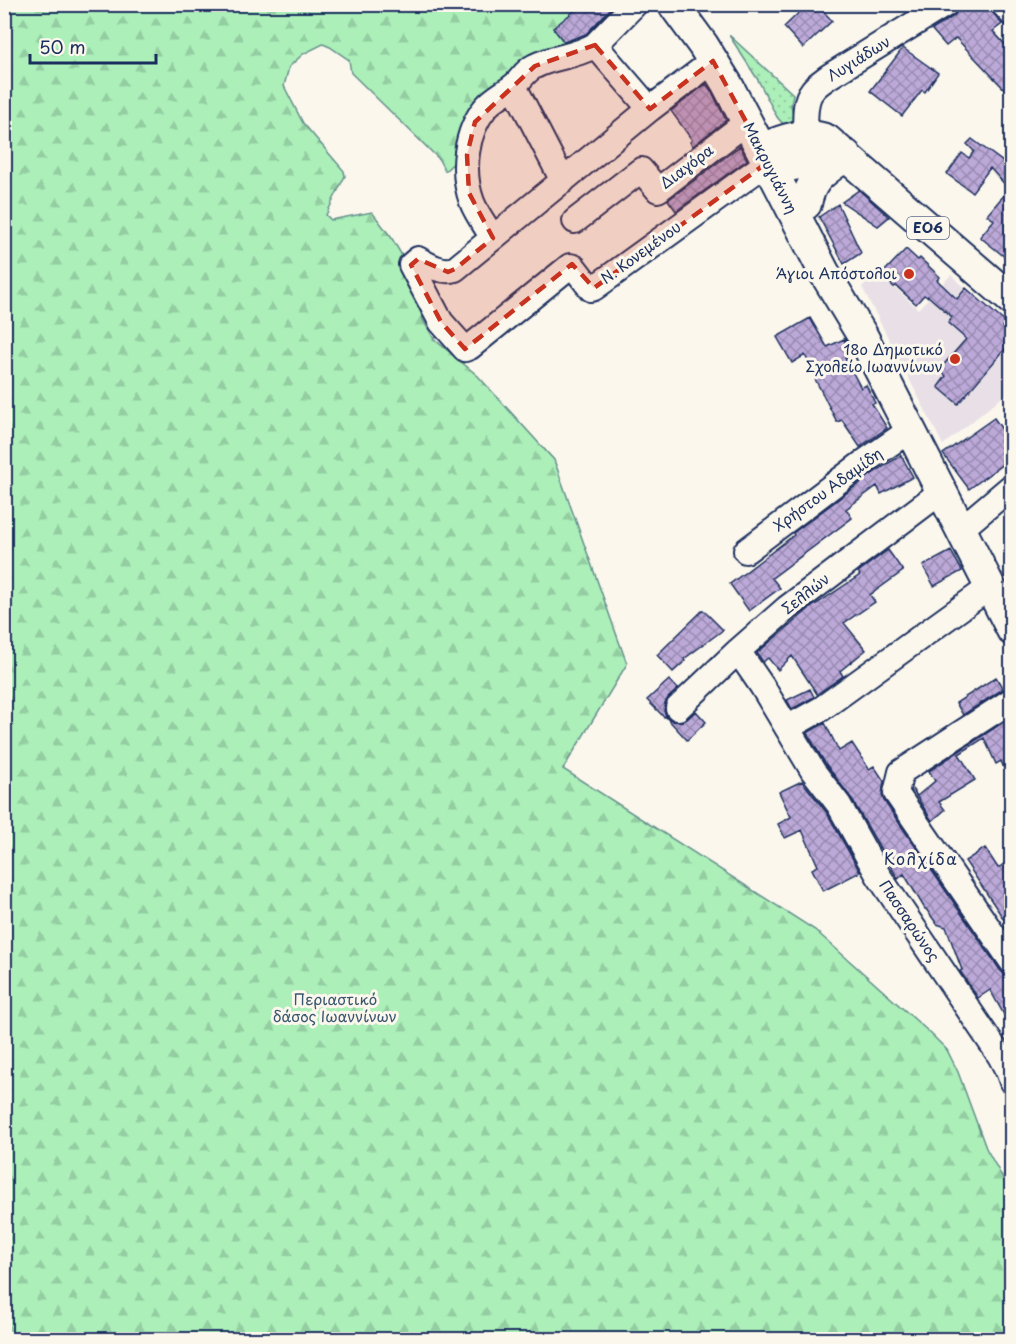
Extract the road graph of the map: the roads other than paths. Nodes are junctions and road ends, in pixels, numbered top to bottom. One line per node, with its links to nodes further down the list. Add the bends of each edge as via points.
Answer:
1 (635, 4): 7 (street)
2 (673, 4): 8 (main road, Μακρυγιάννη)
3 (691, 4): 14 (main road, Μακρυγιάννη, via 738,70)
4 (946, 4): 12 (street, Λυγιάδων, via 828,77 812,91 806,107)
5 (1003, 4): 6 (street)
6 (1011, 14)
7 (595, 45): 9 (street, via 535,66); 10 (street)
8 (713, 61): 10 (street); 11 (main road, Μακρυγιάννη)
9 (514, 86): 15 (street); 18 (street, via 480,115 469,141 467,185)
10 (650, 109): 15 (street)
11 (747, 122): 14 (main road, Μακρυγιάννη); 17 (street, Διαγόρα, via 658,190 641,170)
12 (805, 136): 13 (main road, ΕΟ6, via 827,140); 14 (main road)
13 (846, 155): 14 (main road); 16 (main road, via 815,180); 19 (main road, ΕΟ6)
14 (773, 159): 16 (main road, Μακρυγιάννη); 18 (street, Ν. Κονεμένου, via 594,288 570,266 465,349 441,322 411,265 418,260 448,272); 20 (main road, Μακρυγιάννη, via 824,272)
15 (563, 181): 18 (street)
16 (806, 204): 20 (main road, Μακρυγιάννη)
17 (575, 221)
18 (493, 238)
19 (1007, 287)
20 (862, 335): 21 (main road, Μακρυγιάννη)
21 (910, 430): 23 (main road, Μακρυγιάννη); 25 (street, Χρήστου Αδαμίδη)
22 (1011, 486): 24 (street)
23 (942, 490): 24 (main road, Μακρυγιάννη); 28 (street, Σελλών, via 787,608)
24 (961, 529): 26 (main road, Μακρυγιάννη)
25 (746, 551)
26 (990, 587): 27 (main road, Μακρυγιάννη); 31 (street, via 821,709)
27 (1011, 630)
28 (738, 651): 30 (street, Σελλών); 31 (street, Πασσαρώνος)
29 (1011, 700): 32 (street, via 901,772 896,793)
30 (678, 708)
31 (787, 728): 34 (street, Πασσαρώνος, via 839,805 878,875 1000,1056)
32 (1004, 934): 33 (street)
33 (1011, 962)
34 (1011, 1083)

